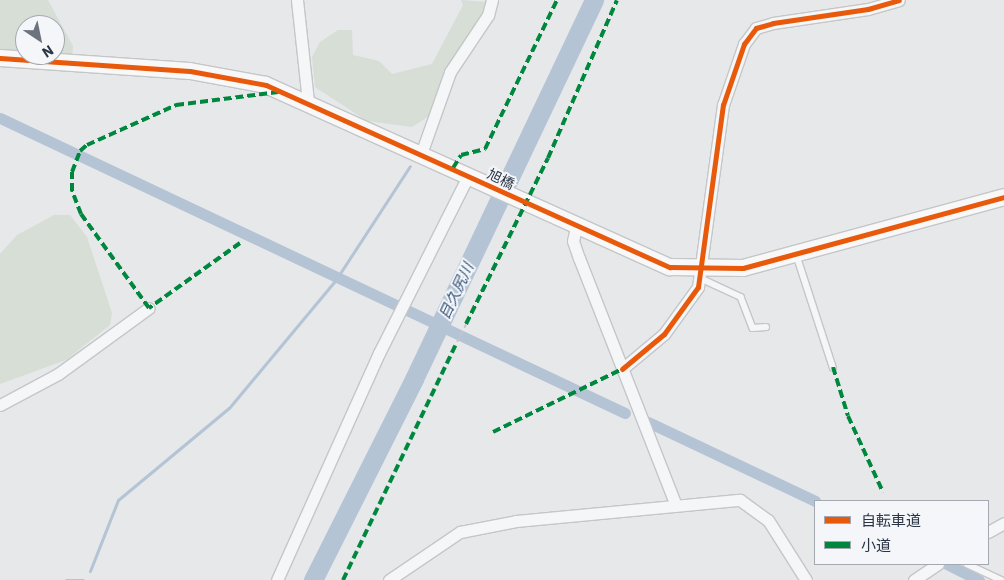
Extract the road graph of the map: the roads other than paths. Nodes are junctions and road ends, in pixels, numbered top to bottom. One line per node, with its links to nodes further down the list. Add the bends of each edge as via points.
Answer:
1 (297, 0): 5 (street)
2 (492, 0): 6 (street, via 488,14 450,72)
3 (899, 0): 11 (street, via 868,9 773,23 756,28 744,44 723,105)
4 (0, 58): 5 (street, 旭橋, via 190,70 266,85)
5 (308, 101): 6 (street, 旭橋)
6 (421, 154): 7 (street, 旭橋)
7 (470, 176): 9 (street, 旭橋); 22 (street, via 426,257 380,353)
8 (1004, 197): 10 (street, 旭橋)
9 (576, 227): 11 (street, 旭橋, via 662,264); 15 (street, via 574,241)
10 (797, 254): 11 (street, 旭橋, via 743,268); 14 (lane)
11 (701, 274): 13 (lane, via 741,297 753,328); 15 (street, via 664,334)
12 (149, 308): 16 (street, via 58,374)
13 (766, 327)
14 (833, 366)
15 (622, 370): 17 (street)
16 (0, 404)
17 (676, 506): 23 (street, via 516,521 460,532); 24 (street, via 740,500 752,506 768,520)
18 (1004, 523): 19 (street)
19 (989, 531)
20 (969, 565): 26 (lane)
21 (936, 566): 25 (street)
22 (277, 580)
23 (389, 580)
24 (806, 580)
25 (914, 580)
26 (1002, 580)

